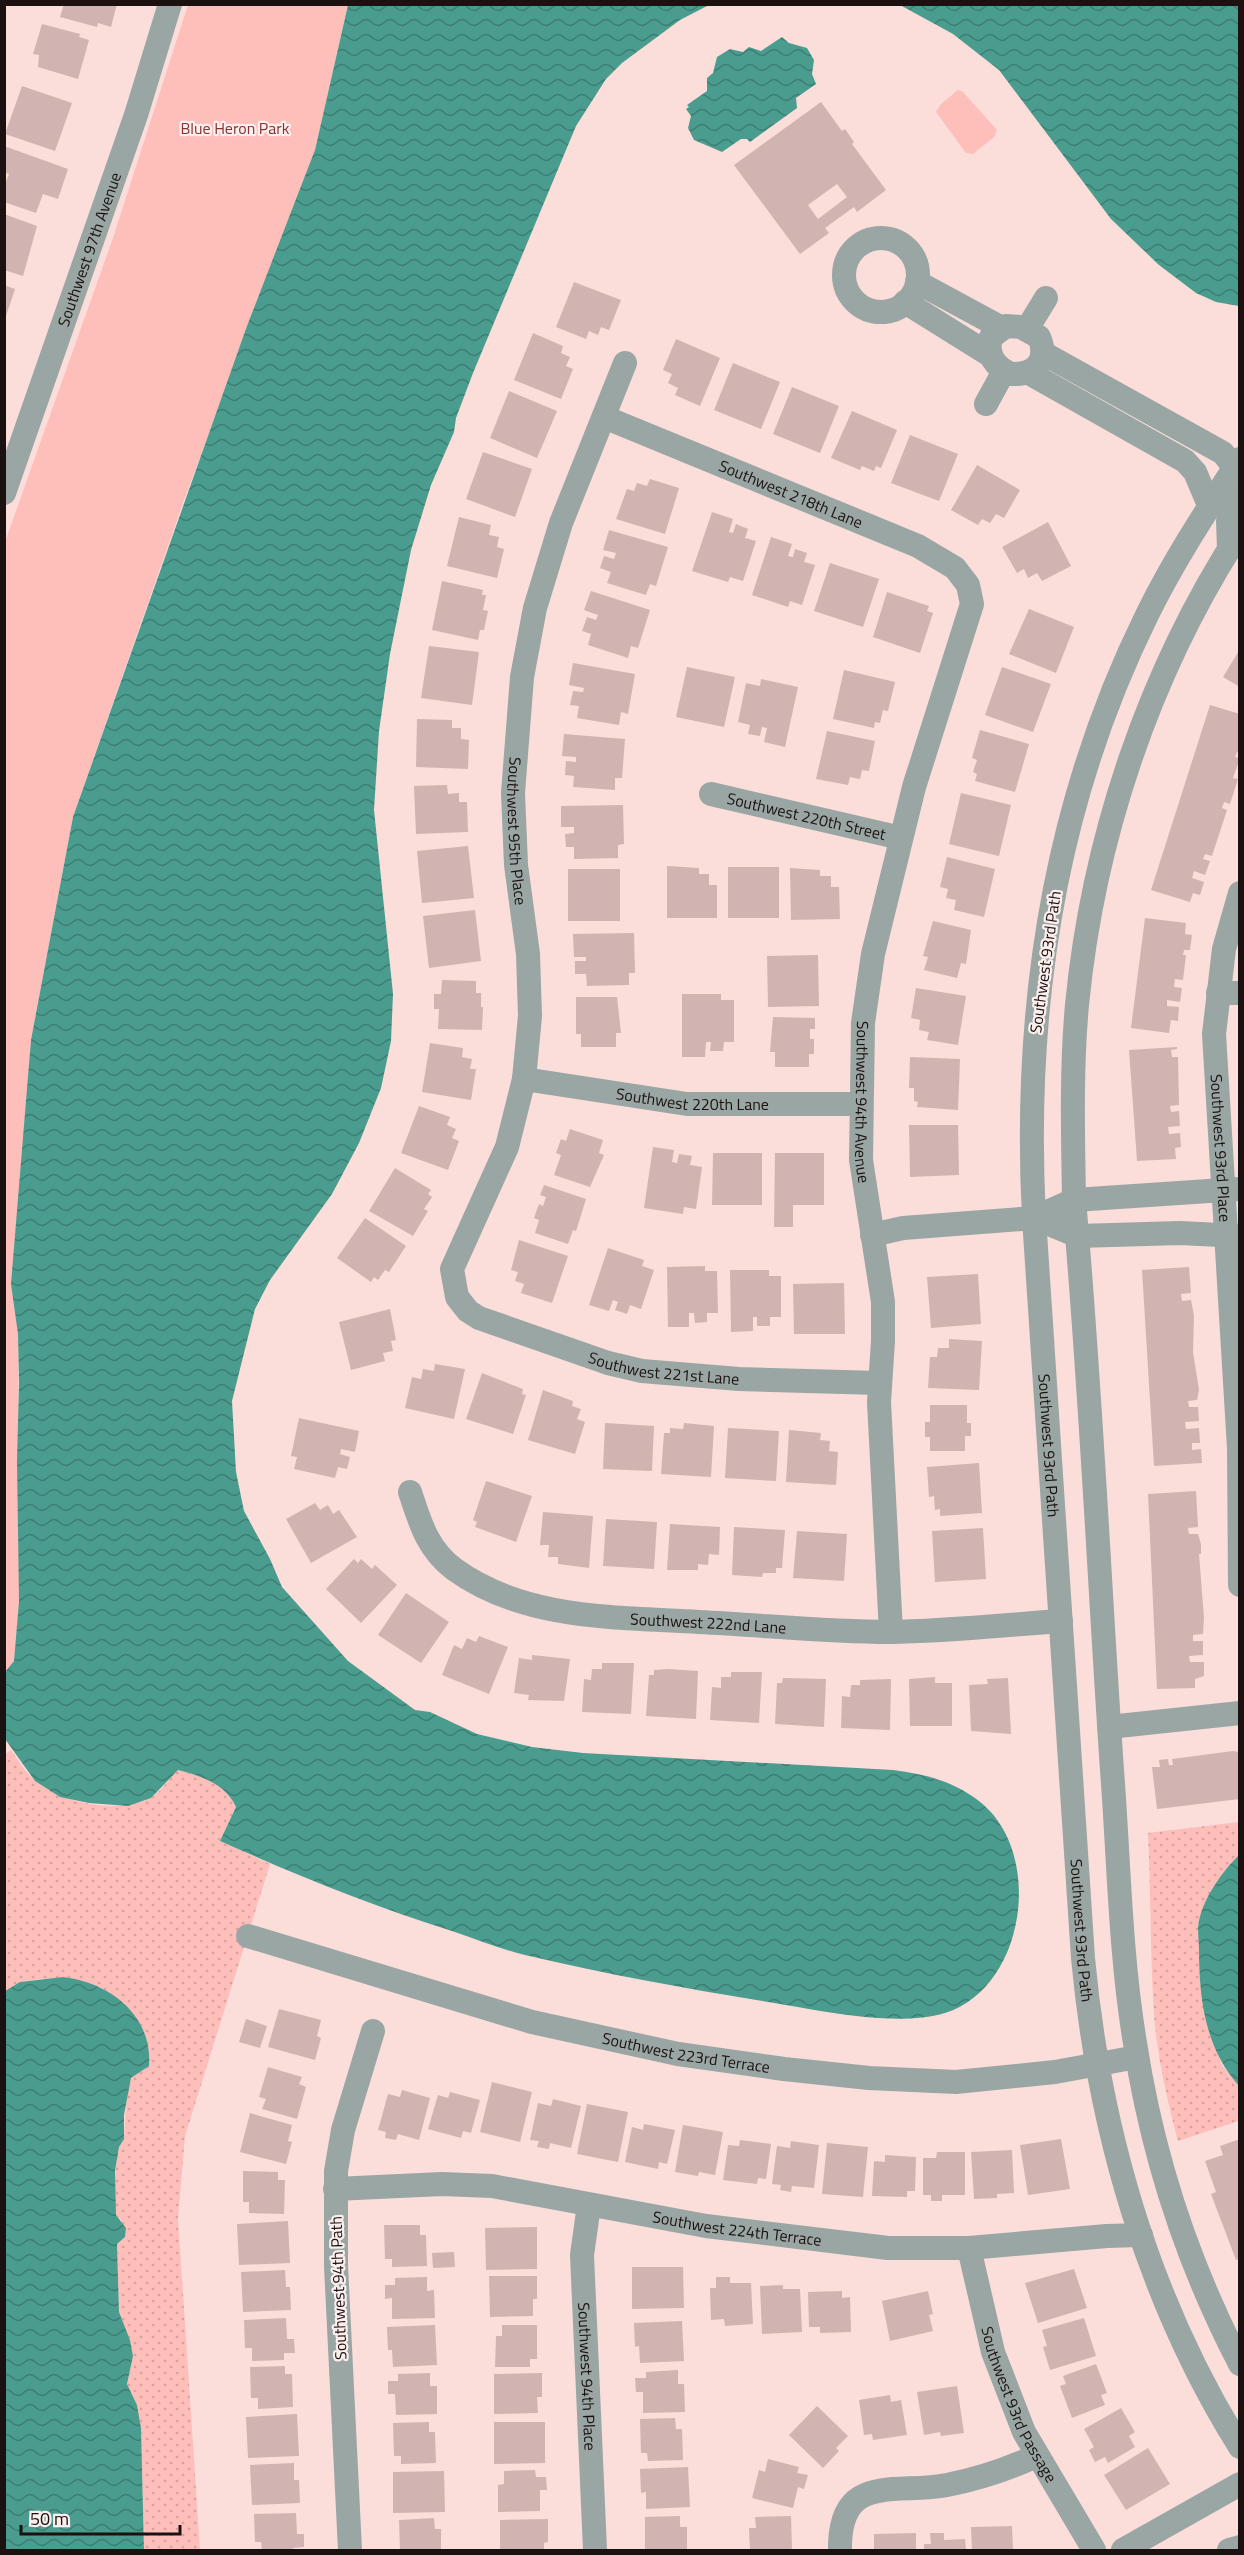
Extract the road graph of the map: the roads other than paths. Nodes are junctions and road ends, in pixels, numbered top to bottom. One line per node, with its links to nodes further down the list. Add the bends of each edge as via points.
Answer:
1 (170, 4): 12 (street, Southwest 97th Avenue, via 136,115)
2 (1046, 297): 4 (street)
3 (1002, 328): 4 (street); 7 (street, via 991,337); 7 (street, via 911,292)
4 (1027, 329): 5 (street, via 1039,337)
5 (1043, 353): 8 (street, via 1040,364); 11 (street, via 1223,453)
6 (625, 363): 10 (street, Southwest 95th Place)
7 (997, 363): 8 (street, via 1011,374); 9 (street)
8 (1029, 373): 14 (street, via 1185,461 1195,472)
9 (986, 404)
10 (604, 417): 16 (street, Southwest 218th Lane, via 918,546 955,568); 21 (street, Southwest 95th Place, via 544,574 518,707 514,829 530,988)
11 (1238, 467): 14 (street, Southwest 93rd Path)
12 (4, 494)
13 (1239, 498): 15 (street, via 1228,520)
14 (1209, 505): 25 (street, Southwest 93rd Path, via 1165,580 1131,650 1101,722 1067,832 1044,947 1035,1025 1031,1126)
15 (1234, 540): 24 (street, via 1184,633 1138,740 1095,888 1074,1044)
16 (968, 585): 18 (street, Southwest 94th Avenue, via 970,614 927,739)
17 (711, 794): 18 (street, Southwest 220th Street)
18 (902, 838): 22 (street, Southwest 94th Avenue, via 869,974)
19 (1239, 893): 20 (street, Southwest 93rd Place, via 1224,949)
20 (1229, 993): 23 (street, Southwest 93rd Place, via 1214,1052)
21 (524, 1079): 22 (street, Southwest 220th Lane, via 687,1104); 29 (street, Southwest 95th Place, via 504,1157 453,1264 453,1281)
22 (860, 1104): 26 (street, Southwest 94th Avenue, via 862,1176)
23 (1231, 1190): 24 (street); 28 (street, Southwest 93rd Place)
24 (1074, 1200): 25 (street); 27 (street)
25 (1034, 1218): 26 (street, via 903,1228); 27 (street); 34 (street, Southwest 93rd Path)
26 (872, 1235): 30 (street, Southwest 94th Avenue, via 884,1323)
27 (1078, 1236): 28 (street); 37 (street)
28 (1232, 1236): 31 (street, Southwest 93rd Place)
29 (460, 1302): 30 (street, Southwest 221st Lane, via 473,1315 492,1323 642,1371 739,1379)
30 (879, 1383): 35 (street, Southwest 94th Avenue)
31 (1238, 1432): 33 (street, Southwest 93rd Place)
32 (410, 1492): 35 (street, Southwest 222nd Lane, via 425,1537 437,1554 474,1581 518,1600 612,1617)
33 (1239, 1585)
34 (1061, 1621): 35 (street, Southwest 222nd Lane); 41 (street, Southwest 93rd Path, via 1083,1958)
35 (891, 1632)
36 (1239, 1713): 37 (street)
37 (1109, 1727): 40 (street, via 1125,1964)
38 (248, 1936): 41 (street, Southwest 223rd Terrace, via 477,2008 678,2054 811,2073 912,2081 977,2081)
39 (373, 2031): 42 (street, Southwest 94th Path, via 341,2136)
40 (1137, 2057): 41 (street, Southwest 223rd Terrace); 46 (street, via 1153,2134 1181,2228)
41 (1097, 2065): 44 (street, Southwest 93rd Path, via 1120,2169)
42 (335, 2189): 43 (street, Southwest 224th Terrace, via 477,2184); 51 (street, Southwest 94th Path)
43 (589, 2205): 45 (street, Southwest 224th Terrace, via 753,2233 888,2248); 52 (street, Southwest 94th Place, via 582,2255)
44 (1141, 2235): 45 (street, Southwest 224th Terrace); 47 (street, Southwest 93rd Path, via 1187,2350)
45 (969, 2248): 48 (street, Southwest 93rd Passage, via 993,2352)
46 (1239, 2364)
47 (1239, 2447)
48 (1036, 2456): 53 (street, via 958,2482 880,2489 855,2501 842,2521); 54 (street, Southwest 93rd Passage)
49 (1239, 2484): 55 (street)
50 (1239, 2547): 56 (street)
51 (350, 2550)
52 (595, 2550)
53 (840, 2550)
54 (1095, 2550)
55 (1122, 2550)
56 (1229, 2550)

